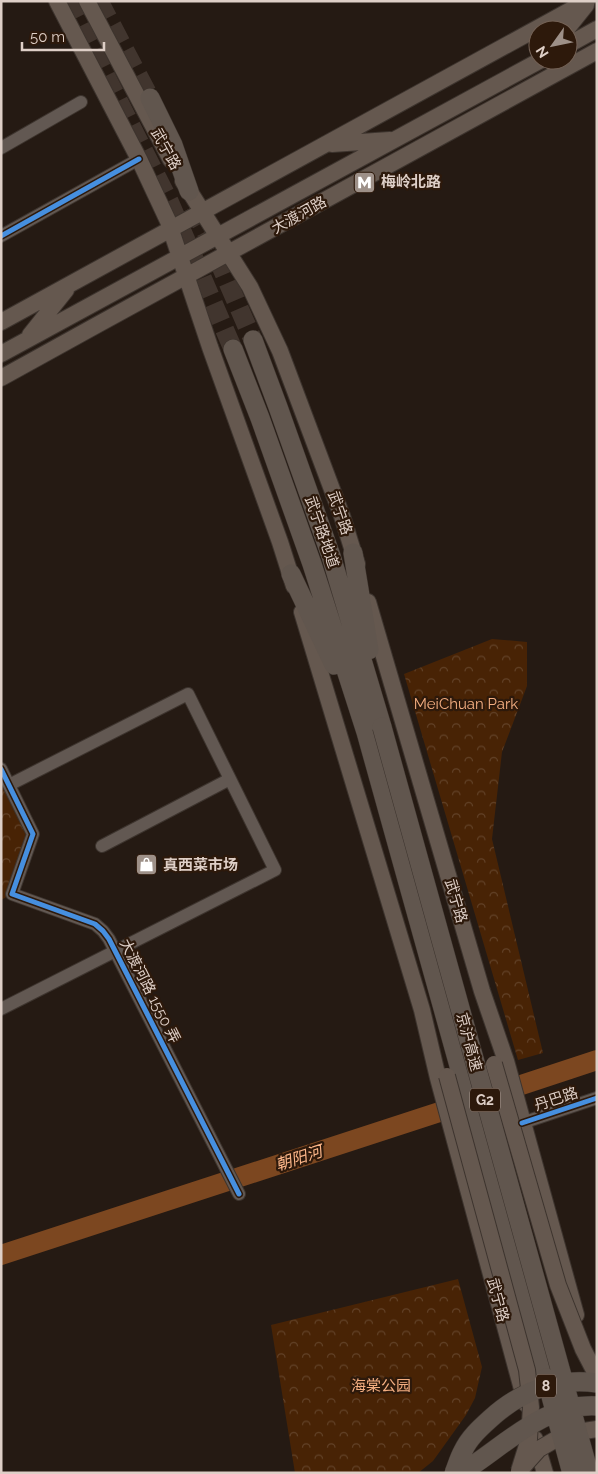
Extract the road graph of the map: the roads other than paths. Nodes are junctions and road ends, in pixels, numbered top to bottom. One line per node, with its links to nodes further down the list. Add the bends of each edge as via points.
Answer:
1 (57, 1): 14 (main road, 武宁路)
2 (88, 1): 15 (main road, 武宁路)
3 (588, 1): 4 (main road); 12 (main road)
4 (574, 20)
5 (597, 29): 6 (main road)
6 (578, 39)
7 (597, 51): 20 (main road, 大渡河路)
8 (528, 67): 11 (main road, 大渡河路)
9 (150, 98): 15 (highway, via 173,144)
10 (81, 102): 13 (street)
11 (394, 140): 12 (main road); 19 (main road, 大渡河路)
12 (325, 145): 16 (main road)
13 (1, 148)
14 (139, 159): 17 (main road, 武宁路); 18 (street)
15 (189, 191): 16 (main road, 武宁路)
16 (202, 212): 17 (main road); 19 (main road, 武宁路)
17 (171, 229): 21 (main road, 武宁路); 23 (main road)
18 (1, 236)
19 (218, 236): 20 (main road, 武宁路); 21 (main road, 大渡河路)
20 (229, 253): 22 (main road, 大渡河路); 30 (main road, 武宁路, via 250,287 280,351)
21 (180, 256): 22 (main road, 武宁路); 26 (main road, 大渡河路)
22 (186, 275): 29 (main road, 大渡河路); 31 (main road, 武宁路)
23 (71, 284): 24 (main road); 26 (main road)
24 (1, 322)
25 (253, 340): 32 (highway, 武宁路地道, via 331,556)
26 (25, 341): 28 (main road, 大渡河路)
27 (233, 349): 32 (highway, 武宁路地道)
28 (1, 354)
29 (1, 378)
30 (353, 553): 32 (highway); 40 (main road, 武宁路)
31 (291, 574): 32 (highway); 41 (main road, 武宁路)
32 (374, 730): 56 (highway, 京沪高速 / G2, bridge); 57 (highway, 京沪高速 / G2, bridge)
33 (1, 769): 35 (street, 大渡河路 1550 弄)
34 (230, 780): 35 (street, via 188,694); 36 (street); 38 (street, via 276,870)
35 (9, 785): 37 (street, 大渡河路 1550 弄, via 33,834)
36 (102, 846)
37 (7, 897): 38 (street, 大渡河路 1550 弄, via 95,924)
38 (115, 951): 39 (street); 44 (street, 大渡河路 1550 弄)
39 (1, 1009)
40 (500, 1062): 43 (main road); 45 (main road, bridge, via 558,1286)
41 (443, 1077): 49 (main road, 武宁路, via 451,1128); 51 (main road, bridge, via 527,1370 531,1407 529,1438)
42 (597, 1098): 43 (street, 丹巴路)
43 (521, 1117): 47 (main road)
44 (239, 1194)
45 (597, 1376)
46 (597, 1383): 53 (highway, 8, bridge, via 554,1384 528,1392 478,1429 463,1450)
47 (597, 1387)
48 (597, 1406): 54 (highway, bridge, via 568,1408 546,1416 516,1433)
49 (533, 1429): 52 (main road, via 519,1444 468,1462); 55 (main road, 武宁路)
50 (597, 1429): 51 (main road, bridge, via 565,1434 539,1449)
51 (518, 1472)
52 (449, 1473)
53 (454, 1473)
54 (461, 1473)
55 (545, 1473)
56 (572, 1473)
57 (589, 1473)

